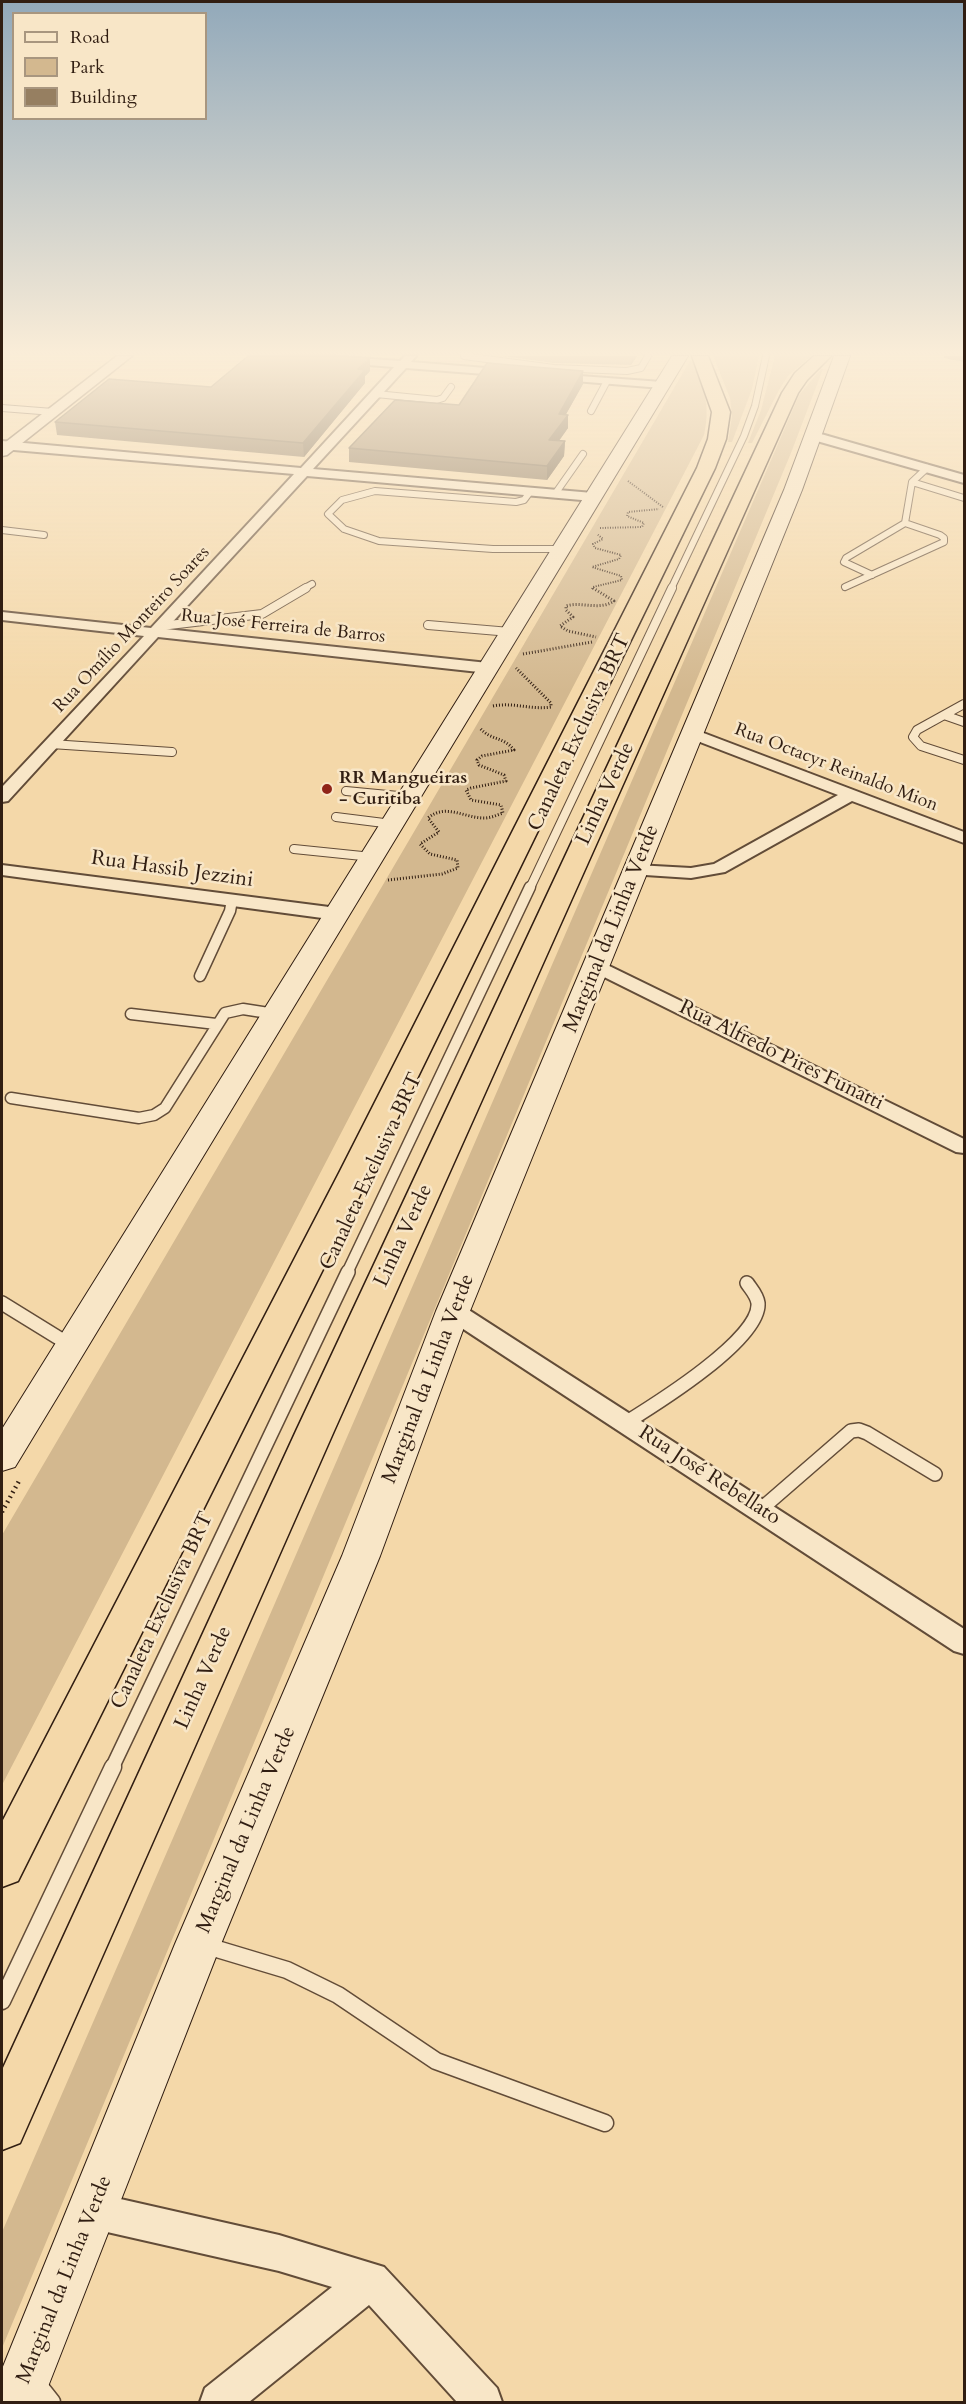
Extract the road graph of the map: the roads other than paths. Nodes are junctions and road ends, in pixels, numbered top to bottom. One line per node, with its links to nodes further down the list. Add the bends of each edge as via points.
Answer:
1 (258, 468): 10 (street)
2 (308, 468): 10 (street, Rua Omílio Monteiro Soares)
3 (573, 468): 14 (lane)
4 (611, 468): 15 (main road)
5 (706, 468): 65 (highway, via 355,1173)
6 (729, 468): 67 (lane, Canaleta Exclusiva BRT)
7 (756, 468): 69 (highway, Linha Verde)
8 (801, 468): 32 (main road, Marginal da Linha Verde)
9 (927, 468): 11 (street); 12 (lane)
10 (304, 472): 13 (street); 26 (street, Rua Omílio Monteiro Soares)
11 (964, 479)
12 (912, 482): 16 (lane); 17 (lane)
13 (530, 492): 14 (street); 20 (lane, via 524,500 516,502 375,492 354,494 334,503 328,514 336,526 379,541)
14 (555, 494): 15 (street)
15 (593, 497): 20 (main road)
16 (964, 498)
17 (905, 523): 21 (lane, via 846,558 844,562 849,566); 21 (lane, via 940,535 944,542)
18 (2, 530): 19 (lane)
19 (44, 535)
20 (561, 549): 27 (main road)
21 (872, 575): 23 (lane)
22 (312, 584): 26 (lane, via 262,614)
23 (845, 587)
24 (2, 616): 26 (street, Rua José Ferreira de Barros)
25 (428, 625): 27 (lane)
26 (158, 629): 28 (street, Rua José Ferreira de Barros); 33 (street, Rua Omílio Monteiro Soares)
27 (515, 643): 28 (main road)
28 (488, 668): 39 (main road)
29 (964, 704): 30 (lane)
30 (944, 715): 31 (lane); 35 (lane, via 916,730 914,737 921,746)
31 (964, 722)
32 (693, 734): 37 (street, Rua Octacyr Reinaldo Mion); 46 (main road, Marginal da Linha Verde)
33 (51, 744): 34 (lane); 38 (street, Rua Omílio Monteiro Soares)
34 (172, 752)
35 (964, 760)
36 (346, 791): 39 (lane)
37 (852, 795): 42 (street, Rua Octacyr Reinaldo Mion); 46 (street, via 719,868 691,873)
38 (2, 797)
39 (409, 797): 41 (main road)
40 (336, 817): 41 (lane)
41 (392, 824): 44 (main road)
42 (964, 838)
43 (294, 849): 44 (lane)
44 (372, 857): 48 (main road)
45 (2, 870): 47 (street, Rua Hassib Jezzini)
46 (636, 870): 49 (main road, Marginal da Linha Verde)
47 (232, 900): 48 (street, Rua Hassib Jezzini); 50 (lane)
48 (337, 914): 52 (main road)
49 (597, 966): 55 (street, Rua Alfredo Pires Funatti); 58 (main road, Marginal da Linha Verde)
50 (200, 976)
51 (131, 1014): 53 (lane)
52 (275, 1014): 53 (lane, via 232,1010); 59 (main road)
53 (216, 1024): 54 (lane, via 165,1108 154,1115 139,1118)
54 (10, 1098)
55 (964, 1147)
56 (747, 1283): 60 (lane, via 756,1294 758,1308 747,1331 662,1401)
57 (2, 1303): 59 (lane)
58 (453, 1311): 60 (street, Rua José Rebellato); 66 (main road, Marginal da Linha Verde, via 361,1556)
59 (71, 1346): 61 (main road)
60 (627, 1422): 63 (street, Rua José Rebellato)
61 (2, 1458)
62 (935, 1474): 63 (lane, via 867,1433 851,1431)
63 (760, 1510): 64 (street, Rua José Rebellato)
64 (964, 1643)
65 (2, 1867)
66 (198, 1944): 68 (lane, via 286,1970 338,1995 436,2061); 70 (main road, Marginal da Linha Verde)
67 (2, 2001)
68 (605, 2123)
69 (2, 2126)
70 (94, 2211): 71 (street, via 279,2253); 72 (main road, Marginal da Linha Verde)
71 (371, 2280): 73 (street); 74 (street)
72 (32, 2392)
73 (219, 2403)
74 (483, 2403)

